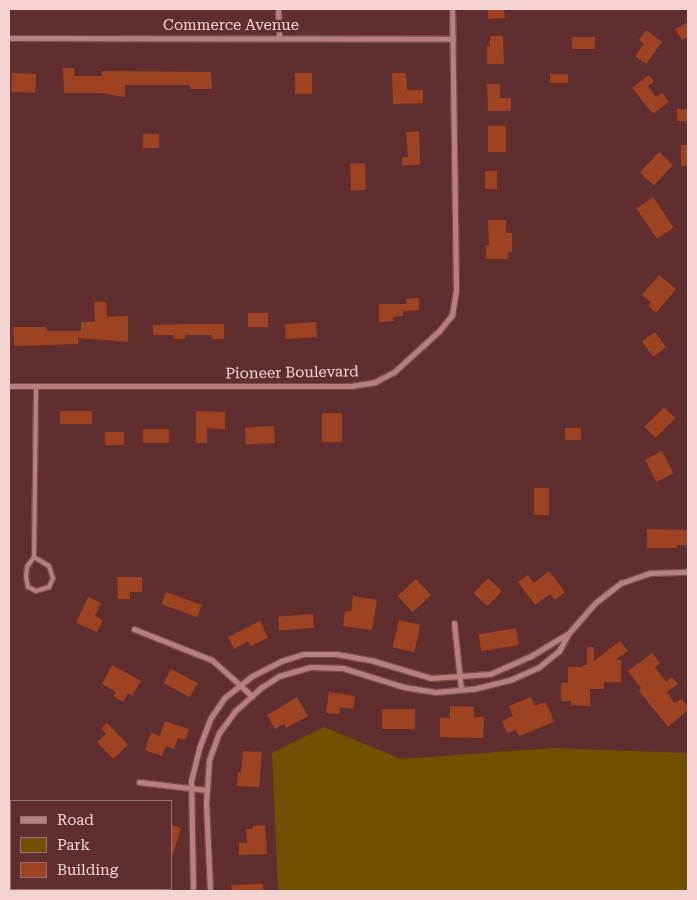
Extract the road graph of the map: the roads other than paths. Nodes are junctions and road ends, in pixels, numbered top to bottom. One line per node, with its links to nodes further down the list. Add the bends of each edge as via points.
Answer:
1 (278, 9): 4 (street)
2 (452, 9): 5 (street, Pioneer Boulevard)
3 (9, 38): 4 (street, Commerce Avenue)
4 (279, 38): 5 (street, Commerce Avenue)
5 (453, 39): 7 (street, Pioneer Boulevard, via 456,289 452,315 394,372 375,382 351,386)
6 (9, 386): 7 (street, Pioneer Boulevard)
7 (36, 386): 8 (lane)
8 (34, 557): 8 (lane, via 27,567 26,577 28,587 36,591 49,587 54,578 49,566)
9 (688, 572): 12 (street, via 650,573 621,583 595,603)
10 (454, 622): 13 (street)
11 (134, 629): 14 (street, via 212,660)
12 (568, 634): 13 (street, via 531,656 490,674); 15 (street, via 559,651 539,667 510,680)
13 (460, 677): 14 (street, via 432,678 374,661 336,654 304,654 281,661); 15 (street)
14 (240, 686): 16 (street); 18 (street, via 224,698 210,719 198,748)
15 (461, 690): 16 (street, via 436,692 343,668 311,667 279,676)
16 (252, 696): 19 (street, via 235,711 219,733 210,760)
17 (139, 782): 18 (street)
18 (191, 789): 19 (street); 20 (street)
19 (207, 790): 21 (street)
20 (193, 891)
21 (210, 891)

